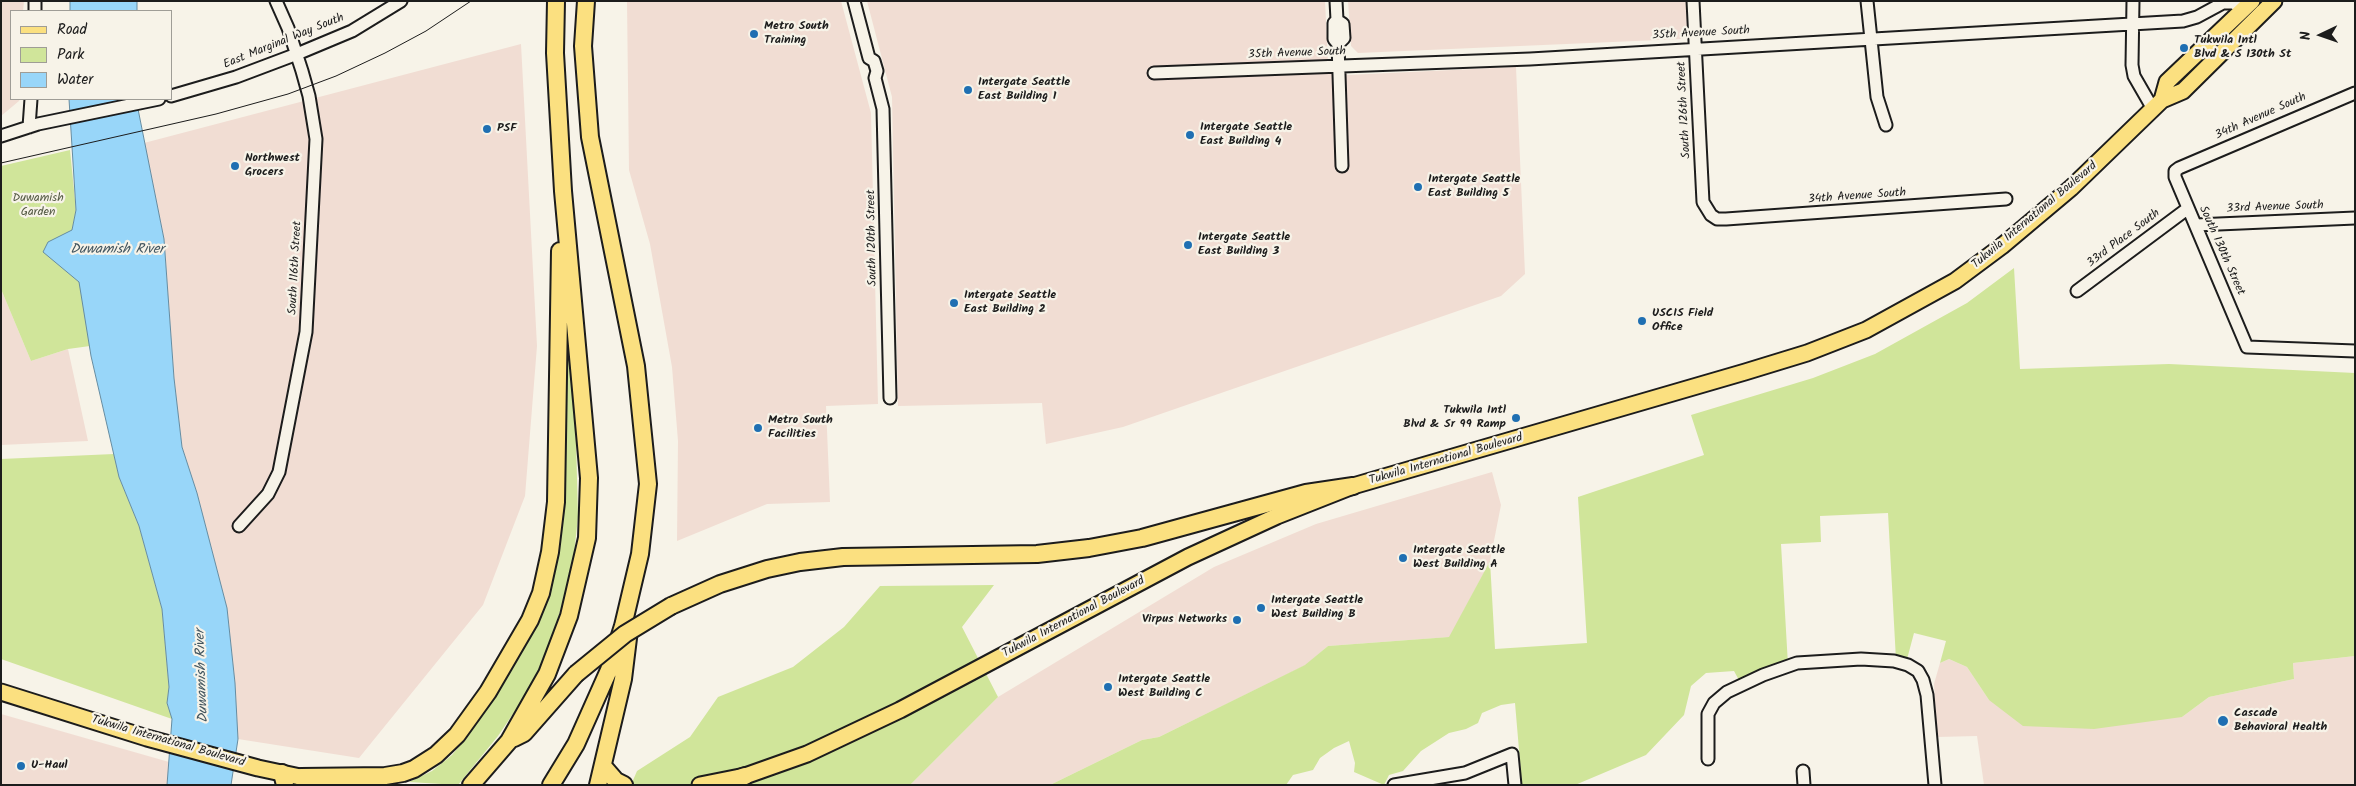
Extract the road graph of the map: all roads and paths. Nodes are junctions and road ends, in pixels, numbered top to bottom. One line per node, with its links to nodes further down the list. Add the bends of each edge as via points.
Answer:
1 (276, 1): 15 (street, South 116th Street)
2 (556, 1): 28 (highway, via 555,53)
3 (586, 1): 39 (highway, via 583,46 590,137 636,366 642,414 648,484)
4 (854, 1): 36 (street, South 120th Street, via 869,58 866,64 875,78 883,109)
5 (1336, 1): 16 (street, via 1334,39 1338,44)
6 (1693, 1): 14 (street, South 126th Street)
7 (1867, 1): 13 (street)
8 (2133, 1): 12 (street)
9 (2274, 1): 22 (main road, Tukwila International Boulevard, via 2182,91)
10 (402, 2): 15 (street, East Marginal Way South, via 352,31)
11 (2248, 5): 12 (street, 35th Avenue South, via 2223,3 2183,21); 22 (main road, Tukwila International Boulevard, via 2168,82)
12 (2132, 24): 13 (street, 35th Avenue South); 22 (street, via 2133,70)
13 (1871, 39): 14 (street, 35th Avenue South); 23 (street, via 1877,97)
14 (1695, 48): 16 (street, 35th Avenue South, via 1530,59); 31 (street, South 126th Street, via 1703,202)
15 (297, 54): 19 (street, East Marginal Way South, via 236,77); 38 (street, South 116th Street, via 309,96 316,139 306,332 279,472 268,494)
16 (1339, 66): 17 (street, 35th Avenue South); 26 (street)
17 (1154, 73)
18 (2355, 93): 27 (street, 34th Avenue South)
19 (172, 96)
20 (31, 100): 24 (street)
21 (154, 100): 24 (street)
22 (2157, 104): 37 (main road, Tukwila International Boulevard, via 2070,188 2002,246 1955,281 1866,330 1745,372)
23 (1886, 125)
24 (34, 126): 25 (street)
25 (1, 136)
26 (1342, 166)
27 (2180, 168): 30 (street, South 130th Street, via 2175,171 2175,177)
28 (563, 191): 41 (highway, via 589,478 587,538 570,616 547,674); 46 (highway, via 556,502 541,593 530,620 488,692 449,744 429,760 414,770 385,776)
29 (2006, 198): 31 (street, 34th Avenue South, via 1726,219)
30 (2187, 209): 33 (street, South 130th Street); 34 (street, 33rd Place South)
31 (1711, 215)
32 (2355, 218): 33 (street, 33rd Avenue South)
33 (2196, 226): 35 (street, South 130th Street, via 2247,347)
34 (2077, 291)
35 (2355, 351)
36 (890, 398)
37 (1353, 486): 41 (highway, bridge, via 1306,493 1142,538 1089,548 1027,554 843,557 767,569 720,584 671,606 625,634 576,674 524,733); 45 (main road, Tukwila International Boulevard, via 1188,557 900,710 807,754)
38 (239, 526)
39 (640, 554): 43 (highway, via 623,679); 50 (highway, via 609,670 576,744)
40 (1, 692): 47 (main road, Tukwila International Boulevard, via 147,738 258,768)
41 (509, 741): 48 (highway)
42 (1708, 759): 58 (street, via 1708,714 1714,703 1727,692 1797,663 1861,659 1894,661 1908,664 1918,671 1923,680)
43 (603, 766): 51 (highway); 52 (highway)
44 (1803, 770): 57 (street)
45 (745, 776): 53 (main road, Tukwila International Boulevard); 54 (highway)
46 (301, 777): 47 (main road, Tukwila International Boulevard); 49 (main road, Tukwila International Boulevard)
47 (283, 779)
48 (473, 783)
49 (338, 785)
50 (551, 785)
51 (598, 785)
52 (624, 785)
53 (700, 785)
54 (722, 785)
55 (1394, 785): 56 (street, via 1465,773 1512,754)
56 (1514, 785)
57 (1804, 785)
58 (1935, 785)

